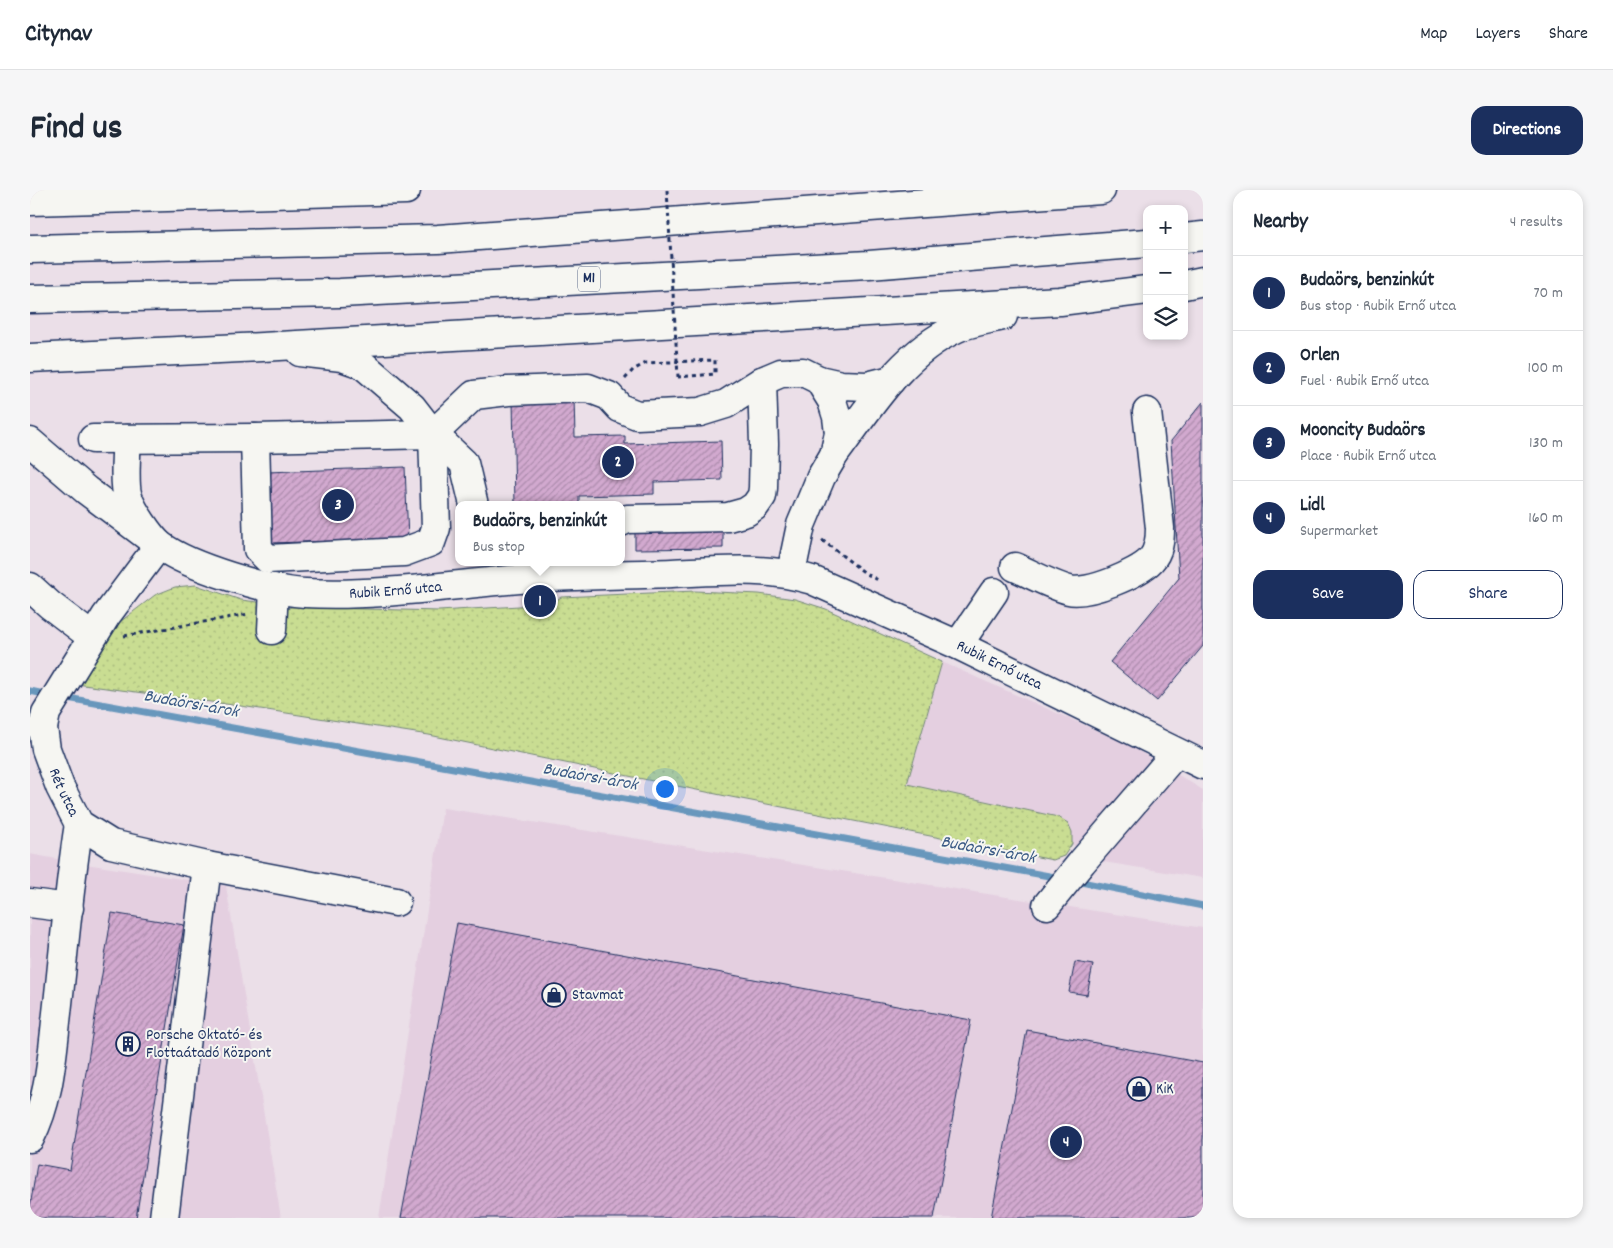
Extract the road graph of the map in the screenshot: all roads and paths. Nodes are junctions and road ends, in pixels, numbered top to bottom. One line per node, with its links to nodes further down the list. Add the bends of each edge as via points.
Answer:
1 (406, 190): 5 (main road)
2 (667, 190): 21 (path, bridge, via 678,377 715,374 714,360 646,363 633,370)
3 (1101, 190): 10 (main road, via 438,239)
4 (30, 197): 5 (main road)
5 (76, 199): 6 (main road)
6 (30, 201)
7 (1203, 236): 8 (main road)
8 (1188, 238)
9 (1143, 242): 14 (main road, M1, via 869,265 350,292)
10 (30, 249)
11 (1203, 282): 12 (main road)
12 (1188, 284)
13 (1143, 291): 15 (main road)
14 (30, 299)
15 (1060, 301): 16 (main road); 19 (main road, via 956,328 924,347)
16 (262, 347): 17 (main road); 23 (main road, via 342,357 362,364 412,408)
17 (30, 358)
18 (819, 380): 19 (main road, via 867,386); 20 (main road, via 803,372 781,373); 28 (main road, via 832,401 837,417 839,433)
19 (891, 380): 28 (main road)
20 (762, 381): 21 (main road, via 726,404 700,412 637,415 620,408); 30 (main road, via 762,496 755,506 728,518)
21 (610, 396): 23 (main road, via 588,388 474,395)
22 (1147, 412): 32 (main road, via 1160,528 1159,546 1152,560 1139,571 1086,589 1070,590)
23 (433, 434): 24 (main road); 24 (main road, via 436,528 431,542 404,552 268,558 258,549); 29 (main road, via 464,463)
24 (255, 438): 26 (main road)
25 (93, 439): 26 (main road)
26 (127, 439): 31 (main road, via 127,496)
27 (30, 442): 31 (main road, via 86,490)
28 (834, 455): 33 (main road, via 801,525)
29 (473, 501)
30 (625, 520)
31 (159, 545): 36 (main road, Rubik Ernő utca, via 211,570); 37 (main road, Rét utca)
32 (1015, 567)
33 (791, 573): 36 (main road, Rubik Ernő utca, via 742,571 538,577 338,594 302,593); 38 (main road, Rubik Ernő utca)
34 (30, 587): 37 (main road)
35 (994, 592): 38 (main road)
36 (273, 609): 37 (path, via 100,640)
37 (92, 637): 41 (main road, Rét utca, via 46,713 43,728 46,749 60,787)
38 (958, 645): 39 (main road, Rubik Ernő utca)
39 (1176, 752): 40 (main road, Rubik Ernő utca); 45 (main road)
40 (1203, 765)
41 (79, 824): 42 (main road, Rét utca, via 111,844); 46 (main road)
42 (219, 868): 43 (main road, Rét utca); 48 (main road)
43 (396, 902)
44 (30, 904): 46 (main road)
45 (1047, 906)
46 (69, 908): 47 (main road, via 48,1088)
47 (30, 1138)
48 (164, 1218)

